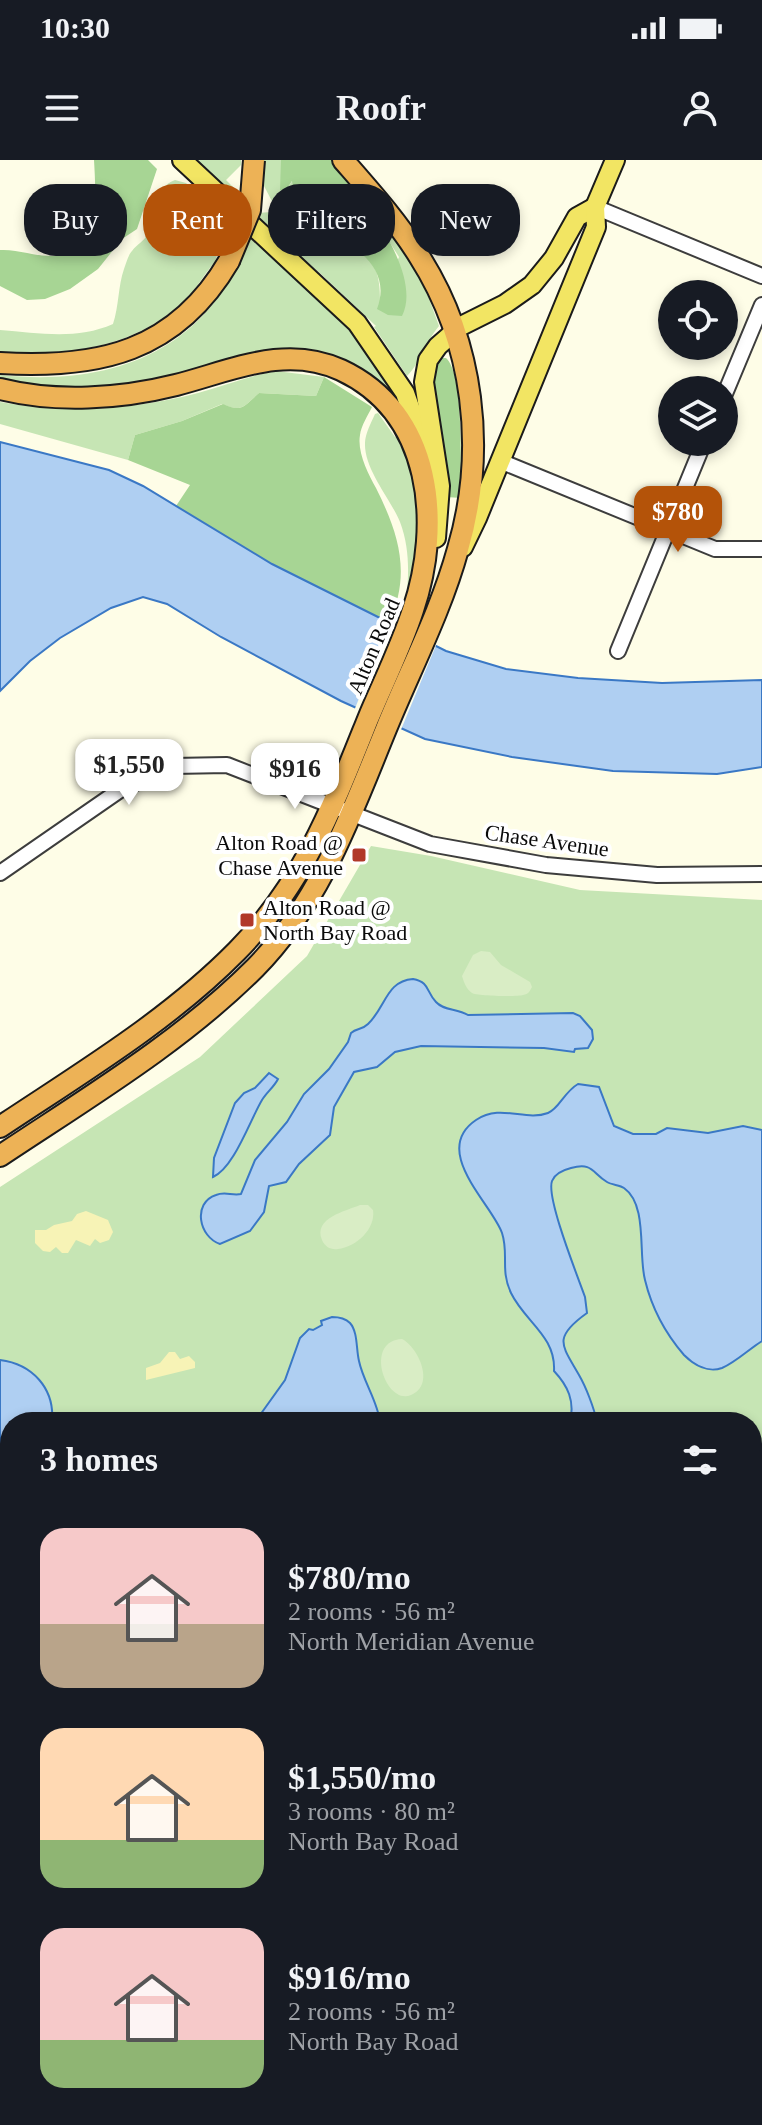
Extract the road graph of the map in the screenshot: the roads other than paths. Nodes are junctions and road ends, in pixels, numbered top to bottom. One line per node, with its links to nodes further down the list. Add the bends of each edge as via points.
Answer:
1 (182, 160): 14 (main road, via 338,304 384,359 420,432)
2 (254, 160): 9 (highway, bridge, via 250,210 229,261 186,316 139,346 88,362)
3 (343, 160): 8 (highway, via 419,256)
4 (615, 160): 5 (main road, Alton Road)
5 (595, 207): 6 (street); 8 (main road, Alton Road, via 577,217 532,285); 13 (main road, Alton Road, via 596,227)
6 (762, 276)
7 (762, 305): 10 (street)
8 (455, 331): 14 (main road, Alton Road, via 431,355 424,377 440,479); 17 (highway, via 468,381 473,458 467,514)
9 (0, 363)
10 (732, 376)
11 (0, 389): 18 (highway, via 56,397 114,395 275,359 312,361 351,375 396,413 418,454 425,496)
12 (698, 456): 15 (street)
13 (500, 461): 15 (street); 17 (main road, Alton Road)
14 (436, 524): 18 (main road, Alton Road)
15 (667, 531): 16 (street, via 715,549); 19 (street)
16 (762, 549)
17 (452, 568): 18 (highway, Alton Road)
18 (423, 613): 20 (highway, Alton Road)
19 (618, 651)
20 (342, 811): 21 (street, Chase Avenue, via 227,765 173,766 120,790); 22 (street, Chase Avenue, via 430,844 546,865 657,875); 23 (highway, Alton Road, via 237,951 174,1008); 24 (highway, Alton Road, via 316,889 255,967 184,1030)
21 (0, 873)
22 (762, 874)
23 (0, 1127)
24 (0, 1156)

